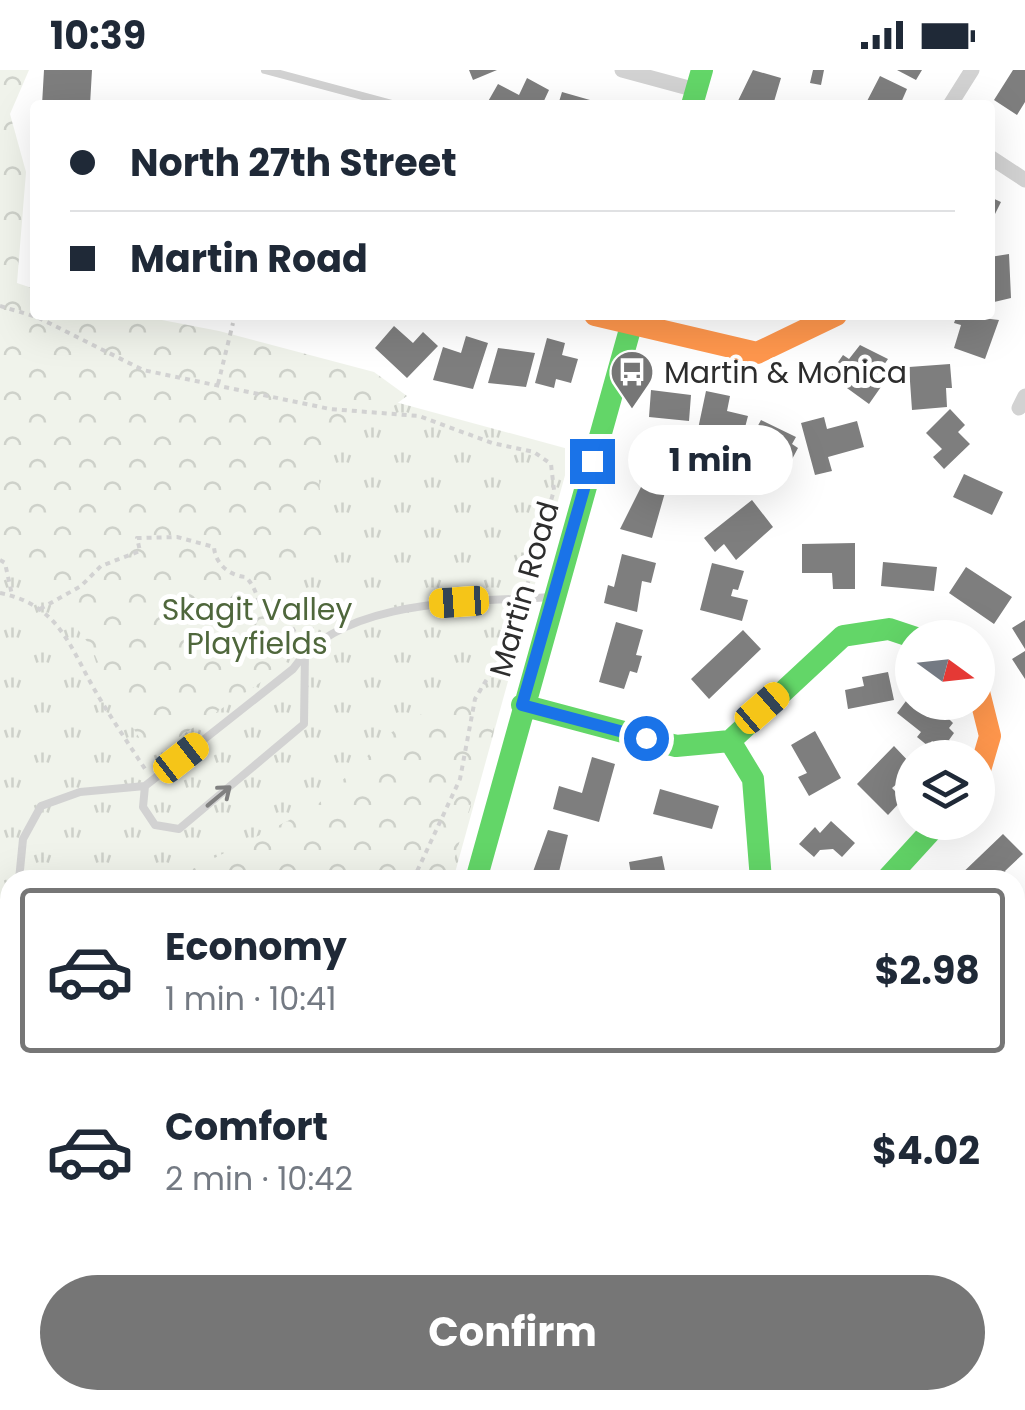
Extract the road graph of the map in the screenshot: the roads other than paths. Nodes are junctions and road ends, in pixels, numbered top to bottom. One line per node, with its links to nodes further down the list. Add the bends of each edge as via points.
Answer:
1 (265, 70): 5 (lane)
2 (622, 70): 4 (street)
3 (972, 70): 6 (street)
4 (697, 88)
5 (377, 100)
6 (953, 100)
7 (995, 160): 8 (street)
8 (1025, 180)
9 (633, 320): 10 (street, via 758,353); 11 (street, Martin Road)
10 (826, 320)
11 (553, 598): 13 (lane, via 427,605 336,629); 14 (street, Martin Road)
12 (895, 631): 15 (street, via 843,636)
13 (305, 652): 16 (lane, via 293,669); 16 (lane, one-way to 13, via 144,808 155,825 180,829 304,724)
14 (522, 705): 15 (street, via 676,746); 19 (street, Martin Road)
15 (730, 740): 20 (street, via 752,779)
16 (149, 783): 18 (lane, via 80,792 41,806 23,838)
17 (923, 840): 21 (street)
18 (20, 870)
19 (479, 870)
20 (760, 870)
21 (895, 870)

